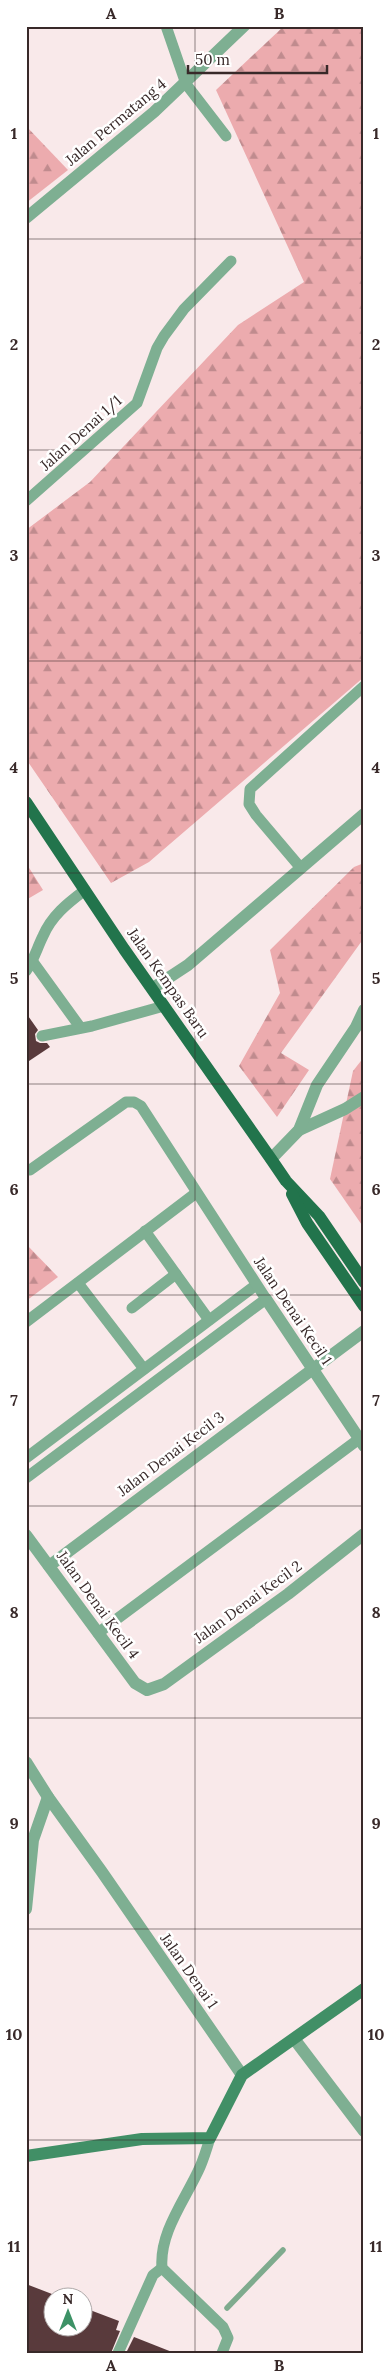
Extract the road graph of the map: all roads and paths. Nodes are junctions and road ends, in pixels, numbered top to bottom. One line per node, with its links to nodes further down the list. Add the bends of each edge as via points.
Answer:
1 (166, 26): 3 (lane)
2 (244, 26): 3 (street, Jalan Permatang 4)
3 (186, 84): 4 (lane); 5 (street, Jalan Permatang 4)
4 (226, 136)
5 (26, 218)
6 (231, 261): 7 (lane, Jalan Denai 1/1, via 184,308 164,336 137,403)
7 (26, 501)
8 (364, 686): 11 (lane, via 250,789 250,804 256,815)
9 (26, 802): 12 (main road, Jalan Kempas Baru)
10 (364, 814): 11 (street)
11 (300, 867): 14 (street, via 188,965)
12 (85, 890): 13 (lane, via 58,912 43,934); 14 (main road, Jalan Kempas Baru)
13 (30, 967): 17 (lane)
14 (152, 988): 15 (main road, Jalan Kempas Baru)
15 (164, 1006): 17 (lane); 21 (main road, Jalan Kempas Baru)
16 (364, 1010): 20 (street, via 317,1085)
17 (80, 1027): 18 (lane)
18 (42, 1036)
19 (364, 1097): 20 (street)
20 (299, 1130): 21 (street)
21 (271, 1159): 23 (main road, Jalan Kempas Baru)
22 (30, 1170): 24 (lane, Jalan Denai Kecil 1, via 126,1102 134,1102 141,1106)
23 (286, 1180): 27 (main road, Jalan Kempas Baru, via 319,1216); 31 (main road, Jalan Kempas Baru, via 307,1224)
24 (196, 1193): 25 (lane); 29 (lane, Jalan Denai Kecil 1)
25 (145, 1232): 26 (lane); 28 (lane)
26 (176, 1274): 32 (lane); 33 (lane)
27 (364, 1282)
28 (78, 1283): 34 (lane); 37 (lane)
29 (256, 1285): 30 (lane, Jalan Denai Kecil 1); 33 (lane)
30 (266, 1299): 36 (street, Jalan Denai Kecil 1); 40 (lane)
31 (364, 1306)
32 (132, 1308)
33 (209, 1320): 37 (lane)
34 (26, 1322)
35 (364, 1331): 36 (street, Jalan Denai Kecil 3)
36 (312, 1368): 38 (street, Jalan Denai Kecil 1); 43 (street, Jalan Denai Kecil 3)
37 (144, 1369): 39 (lane)
38 (361, 1443): 44 (lane)
39 (26, 1458)
40 (26, 1478)
41 (364, 1534): 45 (street, Jalan Denai Kecil 2, via 164,1684)
42 (26, 1535): 43 (street, Jalan Denai Kecil 4)
43 (49, 1566): 44 (street, Jalan Denai Kecil 4)
44 (98, 1632): 45 (street, Jalan Denai Kecil 4, via 135,1683)
45 (147, 1690)
46 (26, 1762): 47 (street, Jalan Denai 1)
47 (48, 1797): 48 (street, via 33,1840); 51 (street, Jalan Denai 1)
48 (26, 1909)
49 (364, 1989): 50 (street)
50 (294, 2040): 51 (street); 52 (street)
51 (242, 2075): 53 (street)
52 (364, 2130)
53 (210, 2138): 54 (street, via 142,2139); 55 (lane, via 200,2167 168,2233 161,2255)
54 (26, 2156)
55 (162, 2268): 56 (lane, via 153,2275); 57 (lane, via 223,2328 228,2338)
56 (118, 2353)
57 (222, 2353)

